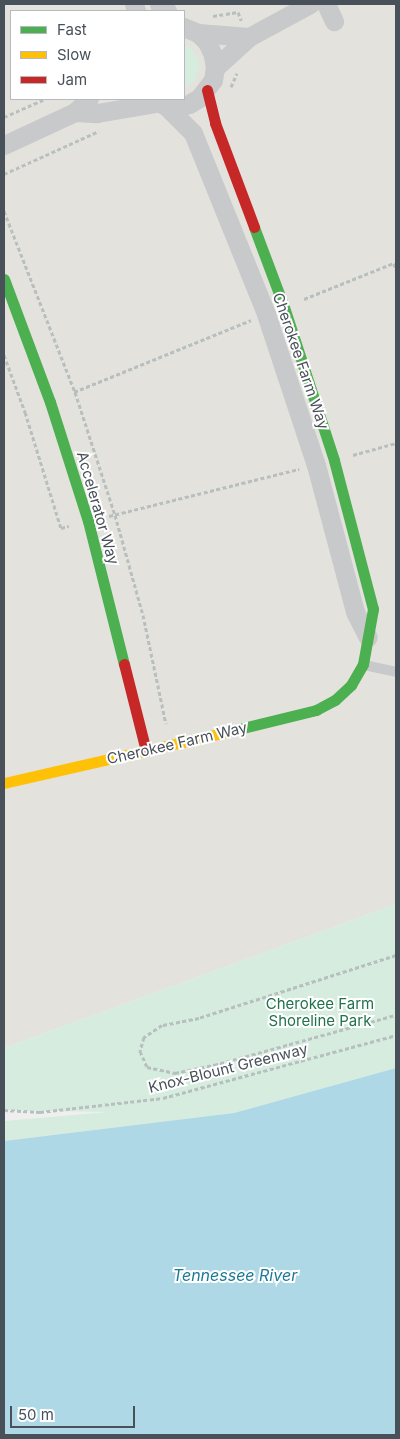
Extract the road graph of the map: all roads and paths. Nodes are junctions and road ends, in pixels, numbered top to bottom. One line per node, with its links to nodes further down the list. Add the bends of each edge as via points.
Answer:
1 (310, 4): 5 (street)
2 (326, 4): 3 (street)
3 (334, 21)
4 (188, 28): 5 (street); 6 (street, via 208,42)
5 (249, 37): 6 (street)
6 (215, 68): 7 (street)
7 (207, 90): 10 (street, via 189,104 178,107); 17 (street, Cherokee Farm Way, via 215,123)
8 (43, 100): 12 (path)
9 (87, 100): 11 (street)
10 (157, 102): 11 (street, via 96,112); 19 (street, Cherokee Farm Way, via 193,133)
11 (75, 112): 13 (street)
12 (4, 118)
13 (4, 144)
14 (4, 211): 22 (path)
15 (396, 270): 17 (path, via 394,263)
16 (4, 279): 23 (street, Accelerator Way)
17 (284, 307): 32 (street, Cherokee Farm Way, via 334,460 368,585 373,609)
18 (246, 312): 19 (path)
19 (258, 317): 20 (path); 22 (path); 27 (street, Cherokee Farm Way)
20 (253, 330)
21 (4, 355): 24 (path)
22 (75, 392): 23 (path); 30 (path)
23 (50, 402): 24 (path); 31 (street, Accelerator Way)
24 (25, 412): 31 (path, via 61,528)
25 (396, 443): 28 (path, via 350,455)
26 (295, 460): 29 (path)
27 (316, 465): 29 (path); 32 (street, Cherokee Farm Way, via 355,612)
28 (353, 465)
29 (298, 470): 30 (path)
30 (115, 514): 31 (path); 35 (path, via 143,615)
31 (88, 521): 36 (street, Accelerator Way)
32 (368, 638): 33 (street, Cherokee Farm Way)
33 (363, 664): 34 (lane); 35 (street, Cherokee Farm Way, via 351,685 335,700 316,710)
34 (396, 672)
35 (168, 746): 36 (street, Cherokee Farm Way)
36 (146, 751): 37 (street, Cherokee Farm Way)
37 (4, 783)
38 (396, 955): 39 (path, via 199,1018 162,1025 144,1037 140,1051 147,1067 174,1073 214,1065)
39 (396, 1014)
40 (396, 1035): 41 (path, Knox-Blount Greenway, via 163,1098 40,1112)
41 (4, 1110)

